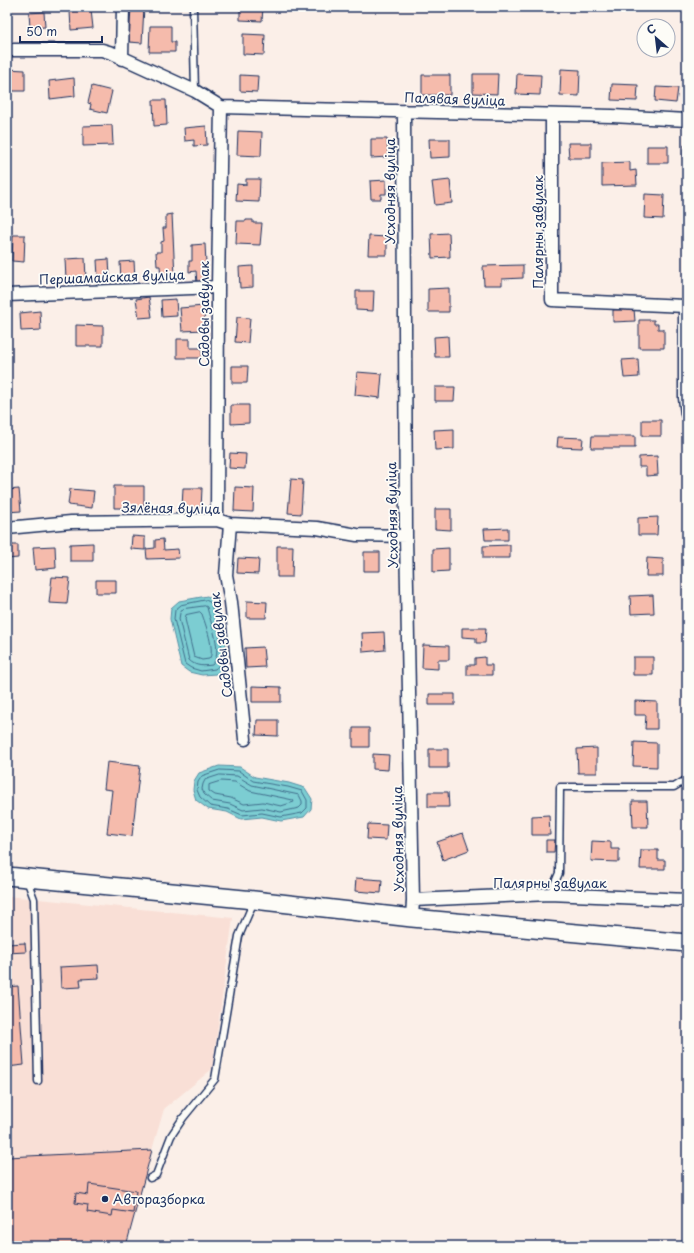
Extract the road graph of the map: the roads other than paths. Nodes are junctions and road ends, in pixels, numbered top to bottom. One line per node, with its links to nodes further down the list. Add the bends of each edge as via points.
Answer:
1 (123, 7): 4 (street)
2 (194, 7): 5 (lane)
3 (7, 50): 4 (street, via 102,50)
4 (122, 59): 5 (street)
5 (195, 91): 6 (street)
6 (221, 107): 7 (street, Палявая вуліца); 10 (street, Садовы завулак)
7 (404, 111): 8 (street, Палявая вуліца); 17 (street, Усходняя вуліца)
8 (552, 115): 9 (street, Палявая вуліца); 12 (street, Палярны завулак, via 552,300 685,306)
9 (687, 120)
10 (218, 287): 11 (street, Першамайская вуліца); 14 (street, Садовы завулак)
11 (7, 295)
12 (686, 399): 13 (street, Палярны завулак)
13 (687, 414)
14 (217, 520): 15 (street, Зялёная вуліца); 16 (street, Зялёная вуліца, via 71,522)
15 (230, 524): 17 (street, Зялёная вуліца, via 317,528 357,535); 18 (street, Садовы завулак, via 226,575)
16 (7, 528)
17 (406, 536): 24 (street, Усходняя вуліца)
18 (245, 739)
19 (687, 779): 22 (lane, via 674,788 560,787 559,873)
20 (7, 876): 21 (street)
21 (26, 878): 23 (street); 28 (lane, via 34,899)
22 (550, 894): 24 (street, Палярны завулак); 25 (street, Палярны завулак)
23 (254, 900): 26 (street); 29 (lane, via 239,936 215,1079 171,1136 156,1175)
24 (413, 900): 26 (street, Усходняя вуліца)
25 (687, 900)
26 (412, 918): 27 (street)
27 (687, 943)
28 (38, 1081)
29 (150, 1178)

